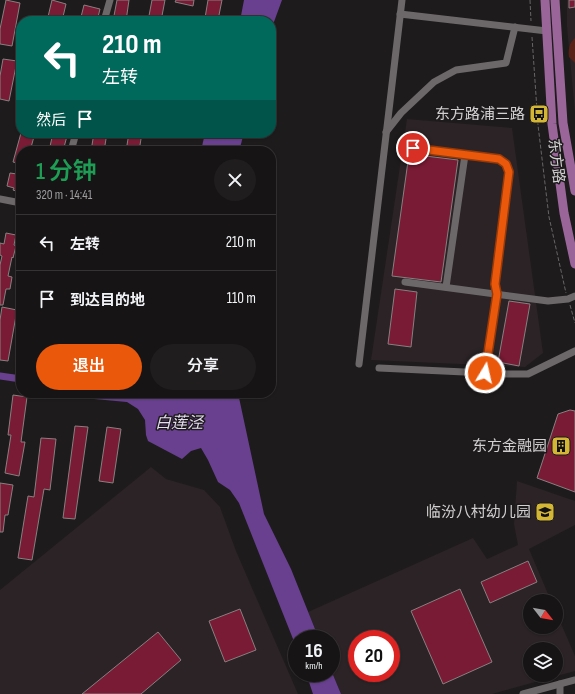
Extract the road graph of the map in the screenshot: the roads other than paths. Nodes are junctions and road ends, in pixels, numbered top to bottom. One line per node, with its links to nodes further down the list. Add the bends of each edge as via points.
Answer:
1 (110, 0): 6 (street)
2 (402, 0): 5 (street)
3 (545, 0): 8 (main road, 东方路)
4 (555, 0): 12 (main road, 东方路, via 563,123)
5 (400, 14): 7 (street); 9 (street)
6 (105, 16)
7 (515, 27): 8 (street); 9 (street, via 506,63 456,70 434,82 401,113)
8 (546, 31): 15 (main road, 东方路, via 552,124 564,213)
9 (386, 132): 21 (street)
10 (413, 148): 11 (street)
11 (465, 155): 17 (street); 18 (street, via 499,159 506,164 509,172 495,284)
12 (575, 191)
13 (0, 199): 14 (street)
14 (16, 202)
15 (575, 264)
16 (405, 282): 17 (street)
17 (446, 287): 18 (street)
18 (497, 294): 19 (street, via 548,301); 23 (street)
19 (575, 296)
20 (575, 351): 23 (street, via 528,374)
21 (359, 364)
22 (379, 368): 23 (street)
23 (485, 373)
24 (575, 680): 25 (street)
25 (560, 684): 26 (street); 27 (street)
26 (523, 694)
27 (560, 694)

